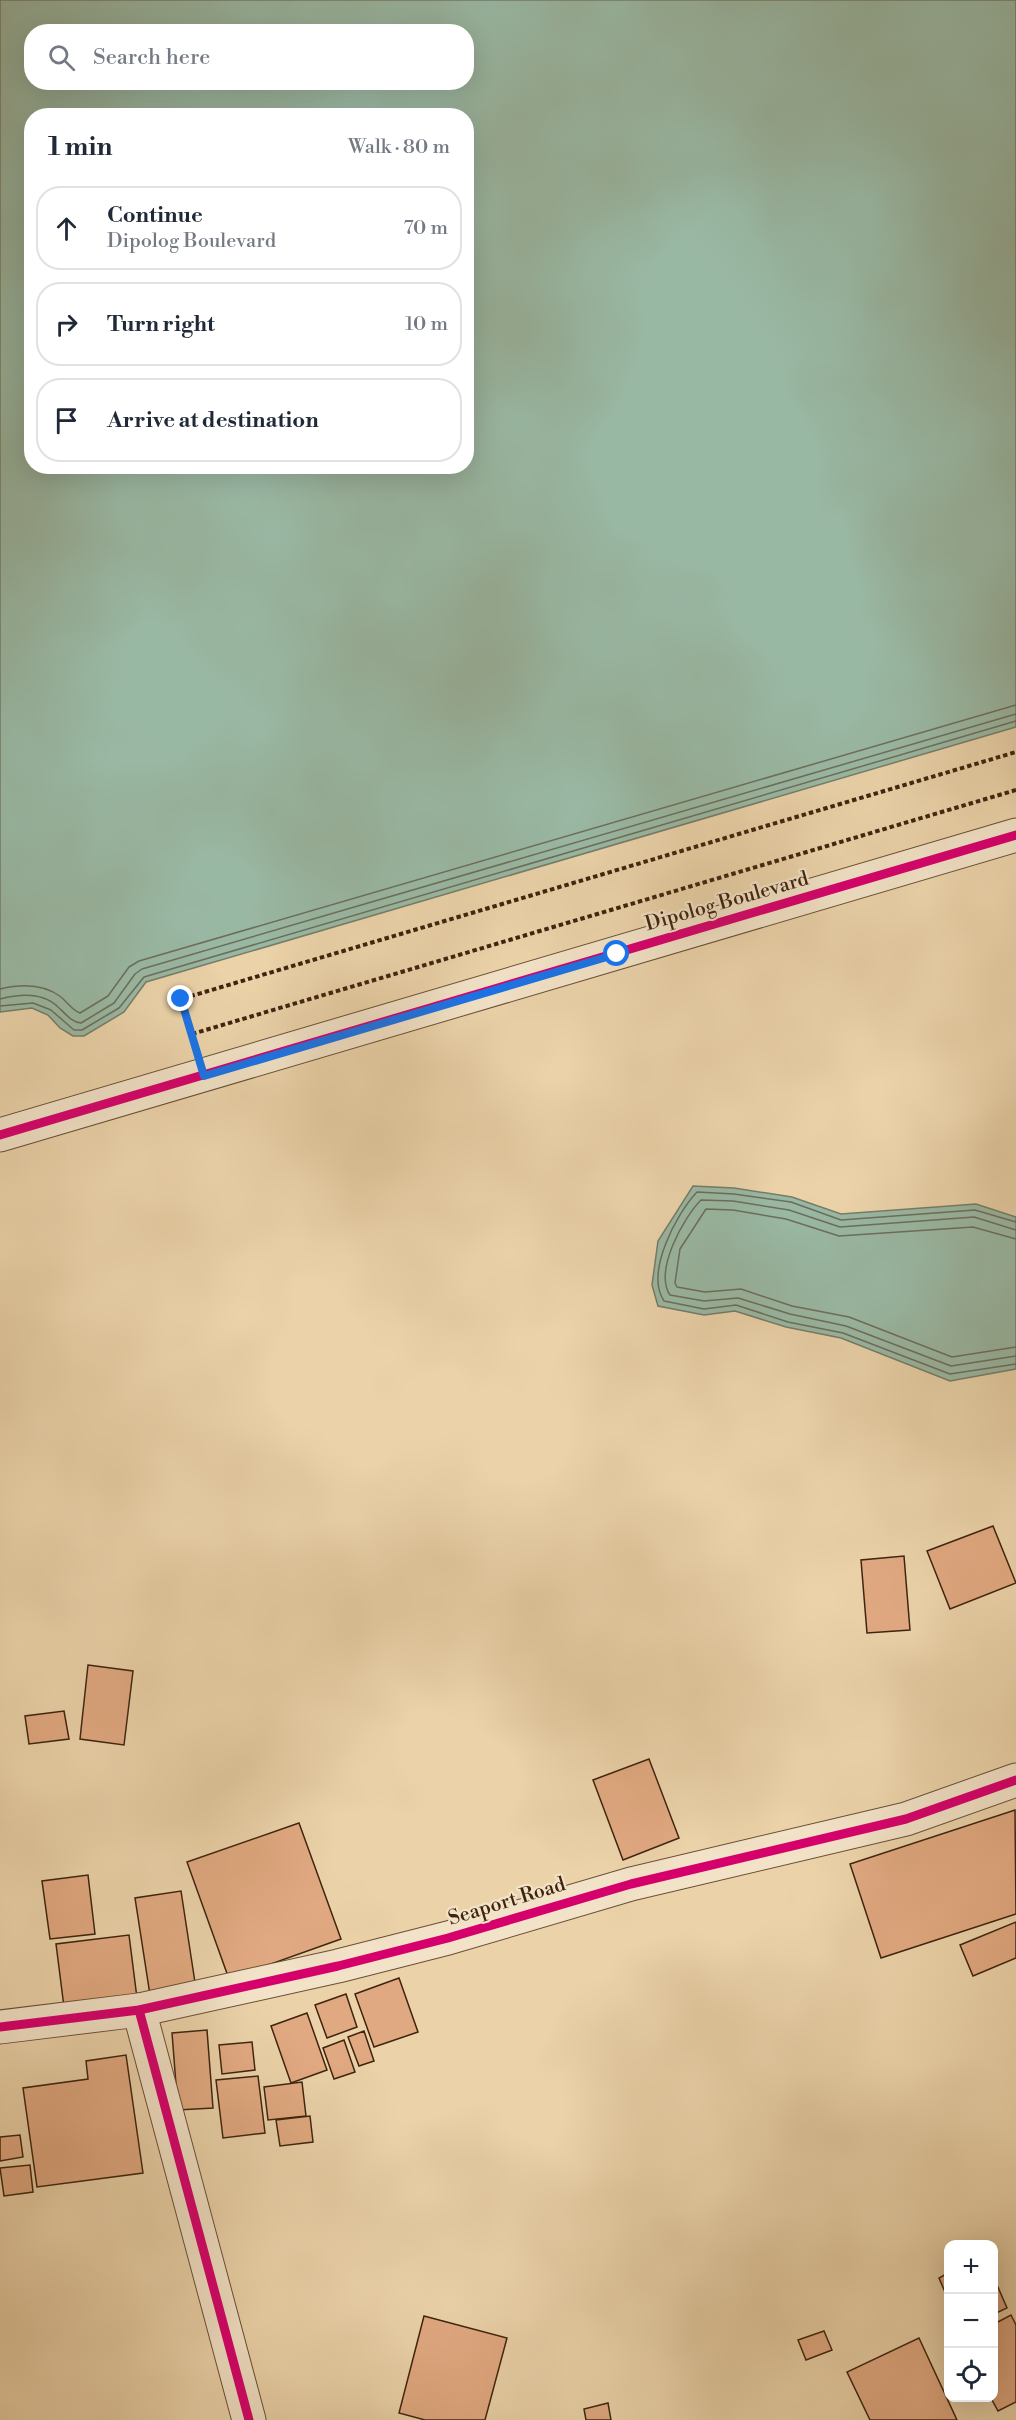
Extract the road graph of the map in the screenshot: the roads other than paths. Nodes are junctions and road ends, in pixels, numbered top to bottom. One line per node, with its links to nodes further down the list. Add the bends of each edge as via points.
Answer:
1 (1016, 836): 2 (street, Dipolog Boulevard)
2 (3, 1134)
3 (1016, 1780): 4 (street, Seaport Road, via 906,1819 631,1884 360,1960)
4 (139, 2010): 5 (street, Seaport Road); 6 (street)
5 (0, 2027)
6 (249, 2420)

